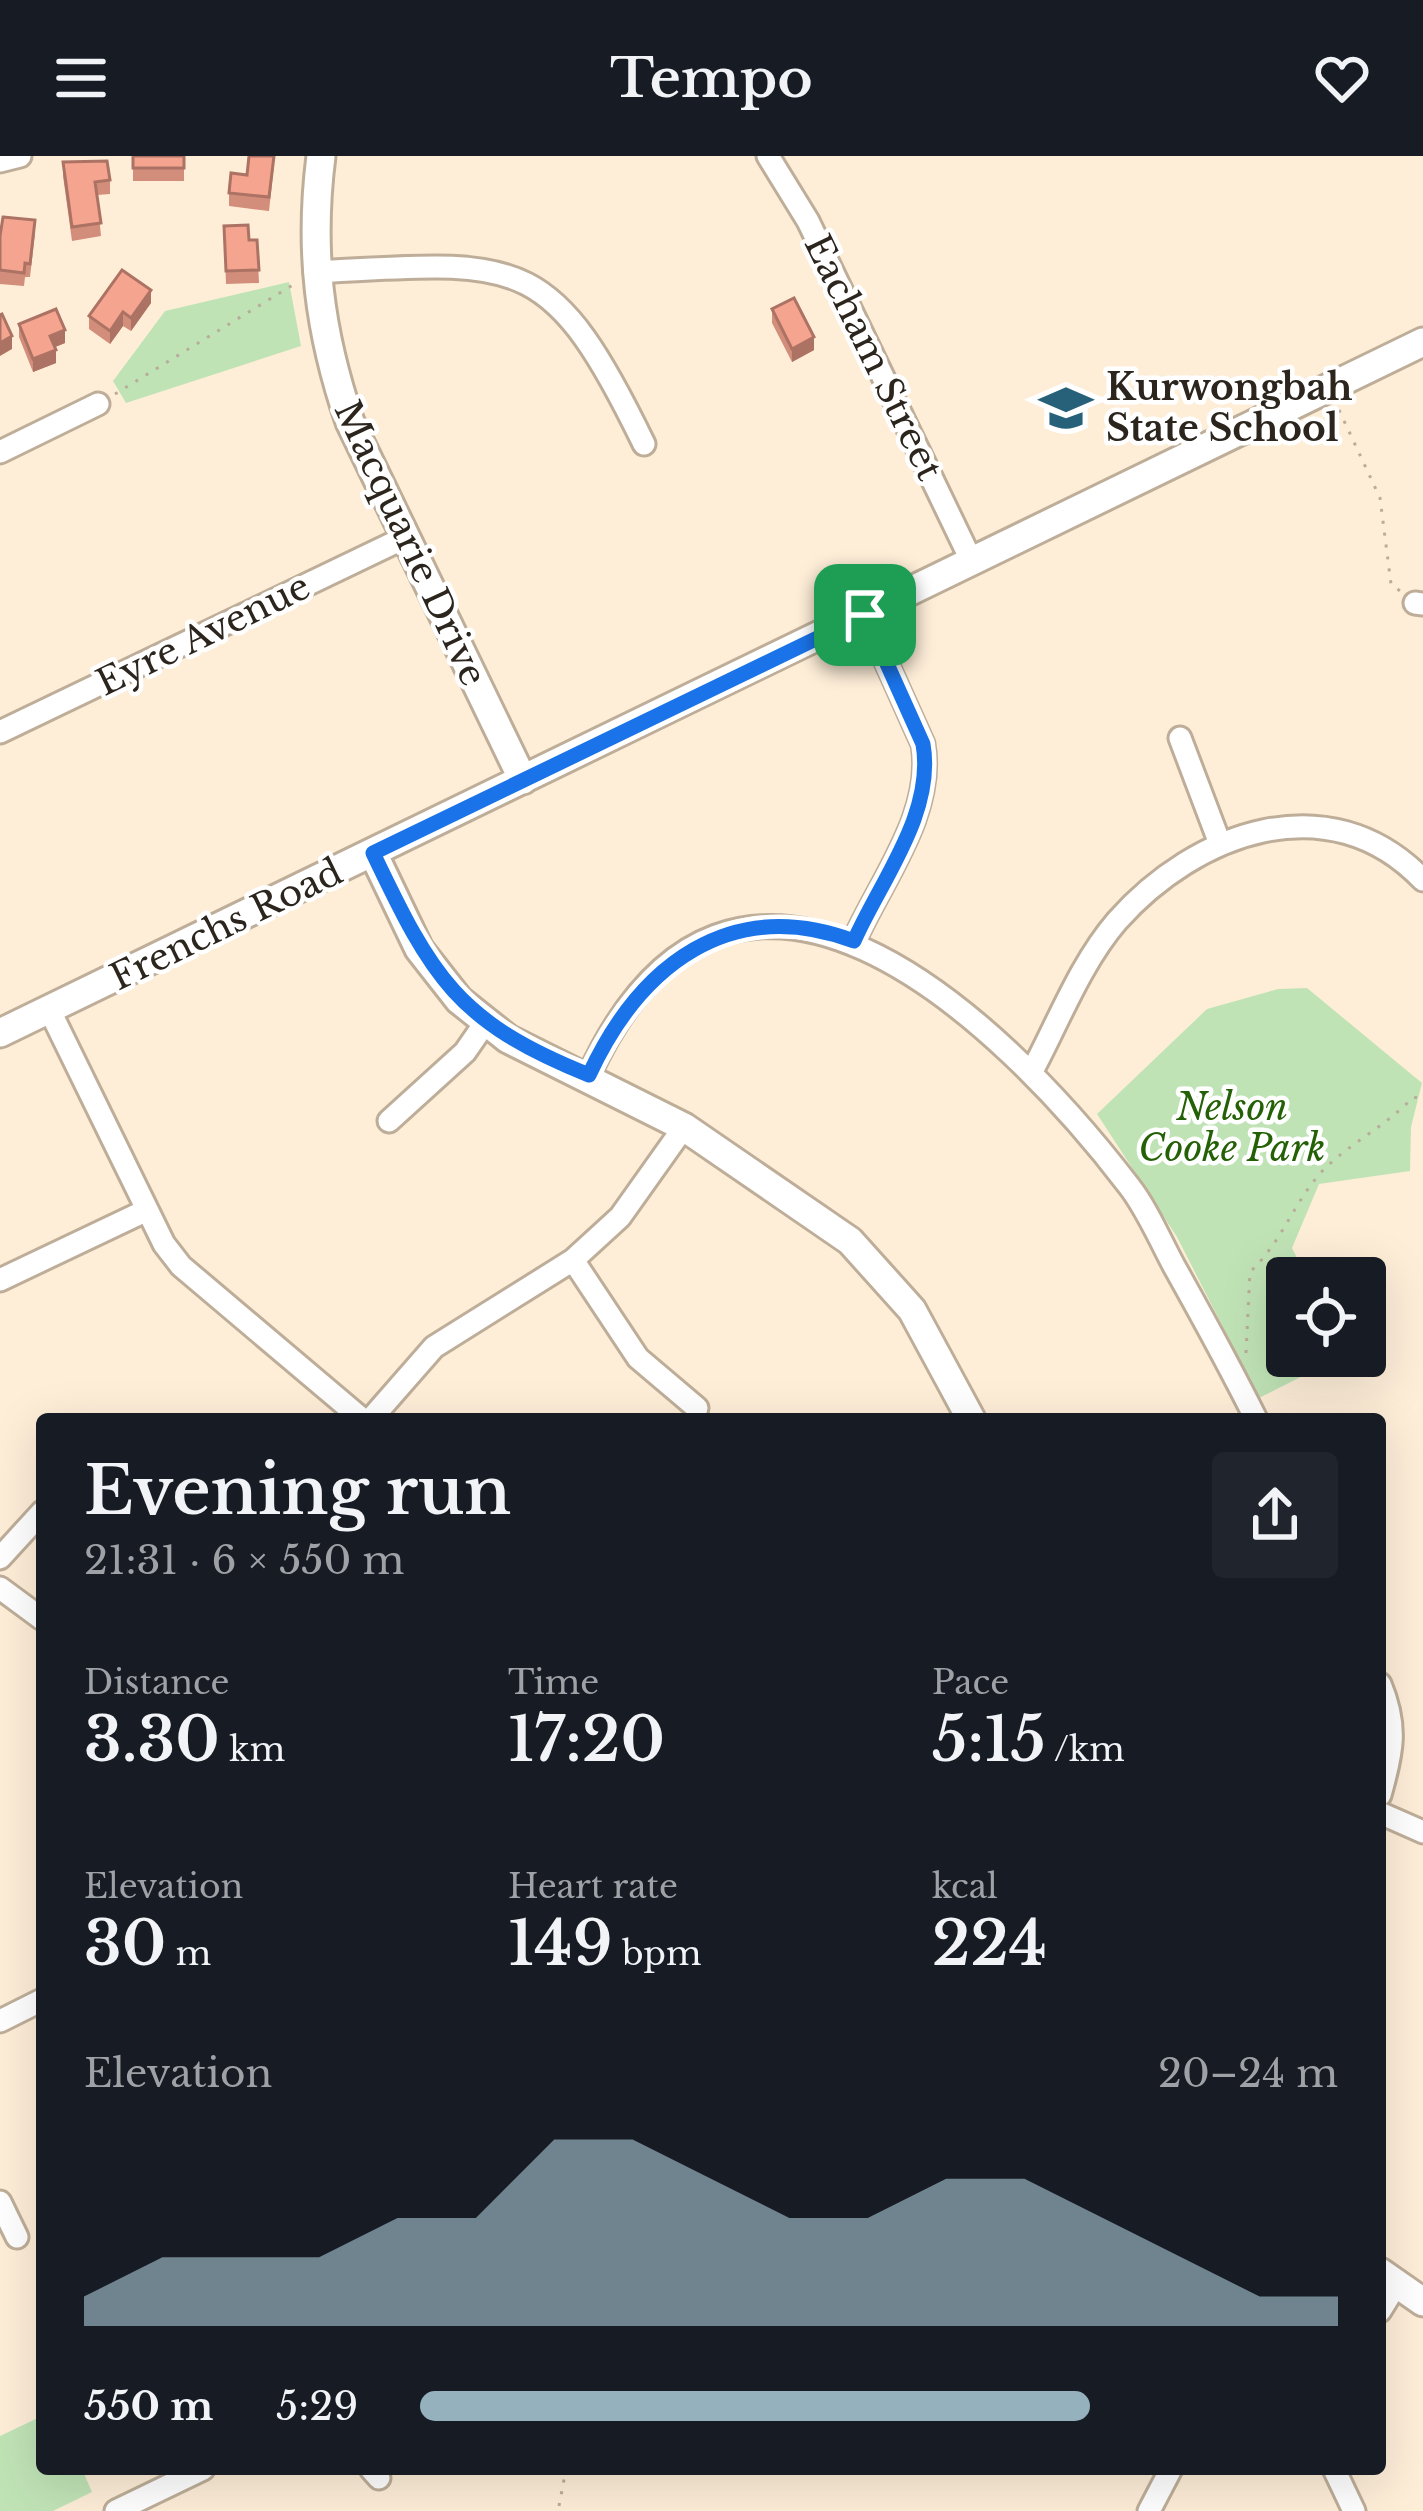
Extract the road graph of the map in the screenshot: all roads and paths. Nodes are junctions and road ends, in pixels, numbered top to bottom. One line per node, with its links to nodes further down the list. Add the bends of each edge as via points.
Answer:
1 (20, 156): 4 (street)
2 (321, 156): 5 (street, Macquarie Drive)
3 (768, 156): 12 (street, Eacham Street, via 808,221)
4 (0, 161)
5 (315, 272): 7 (path); 9 (street, via 441,265 486,268 530,284 565,308 590,340); 11 (street, Macquarie Drive, via 333,374)
6 (1423, 342): 12 (street, Frenchs Road)
7 (98, 404): 10 (street)
8 (1339, 408): 13 (path, via 1380,498 1391,584)
9 (644, 444)
10 (0, 452)
11 (406, 537): 15 (street, Eyre Avenue); 17 (street, Macquarie Drive)
12 (972, 562): 14 (street, Frenchs Road)
13 (1419, 603)
14 (865, 615): 17 (street, Frenchs Road); 21 (street, via 927,766 915,818)
15 (0, 732)
16 (1180, 738): 18 (street)
17 (523, 780): 19 (street, Frenchs Road)
18 (1220, 841): 20 (street, via 1261,830 1334,831 1390,853); 25 (street, via 1116,922)
19 (373, 853): 22 (street, Frenchs Road); 23 (street, via 418,949)
20 (1423, 880)
21 (854, 941): 25 (street, via 974,1020); 26 (street, via 763,926 697,946 649,981)
22 (49, 1010): 24 (street, Frenchs Road); 30 (street)
23 (485, 1023): 26 (street); 28 (street, via 465,1052)
24 (0, 1033)
25 (1031, 1073): 33 (street, via 1132,1189)
26 (589, 1075): 29 (street)
27 (1423, 1099): 33 (path, via 1413,1097 1318,1176 1280,1243 1250,1271 1245,1373)
28 (389, 1121)
29 (684, 1127): 31 (street, via 620,1217); 37 (street, via 812,1211 885,1276)
30 (146, 1210): 32 (street); 35 (street, via 181,1266)
31 (573, 1260): 34 (street, via 638,1358); 36 (street, via 434,1347)
32 (0, 1280)
33 (1235, 1378): 38 (street)
34 (697, 1408)
35 (359, 1413)
36 (372, 1413)
37 (968, 1413)
38 (1253, 1413)
39 (36, 1519): 40 (street)
40 (0, 1558)
41 (0, 1588): 42 (street)
42 (36, 1614)
43 (1386, 1698): 44 (street, via 1395,1743)
44 (1386, 1775)
45 (1386, 1816): 46 (street)
46 (1423, 1832)
47 (36, 2003): 48 (street)
48 (0, 2021)
49 (0, 2202): 50 (street)
50 (16, 2237)
51 (1388, 2278): 52 (street)
52 (1423, 2302)
53 (194, 2475): 57 (street)
54 (565, 2475): 58 (path)
55 (1168, 2475): 60 (street)
56 (1337, 2475): 61 (street)
57 (156, 2502): 59 (street)
58 (559, 2506)
59 (119, 2510)
60 (1149, 2511)
61 (1354, 2511)

